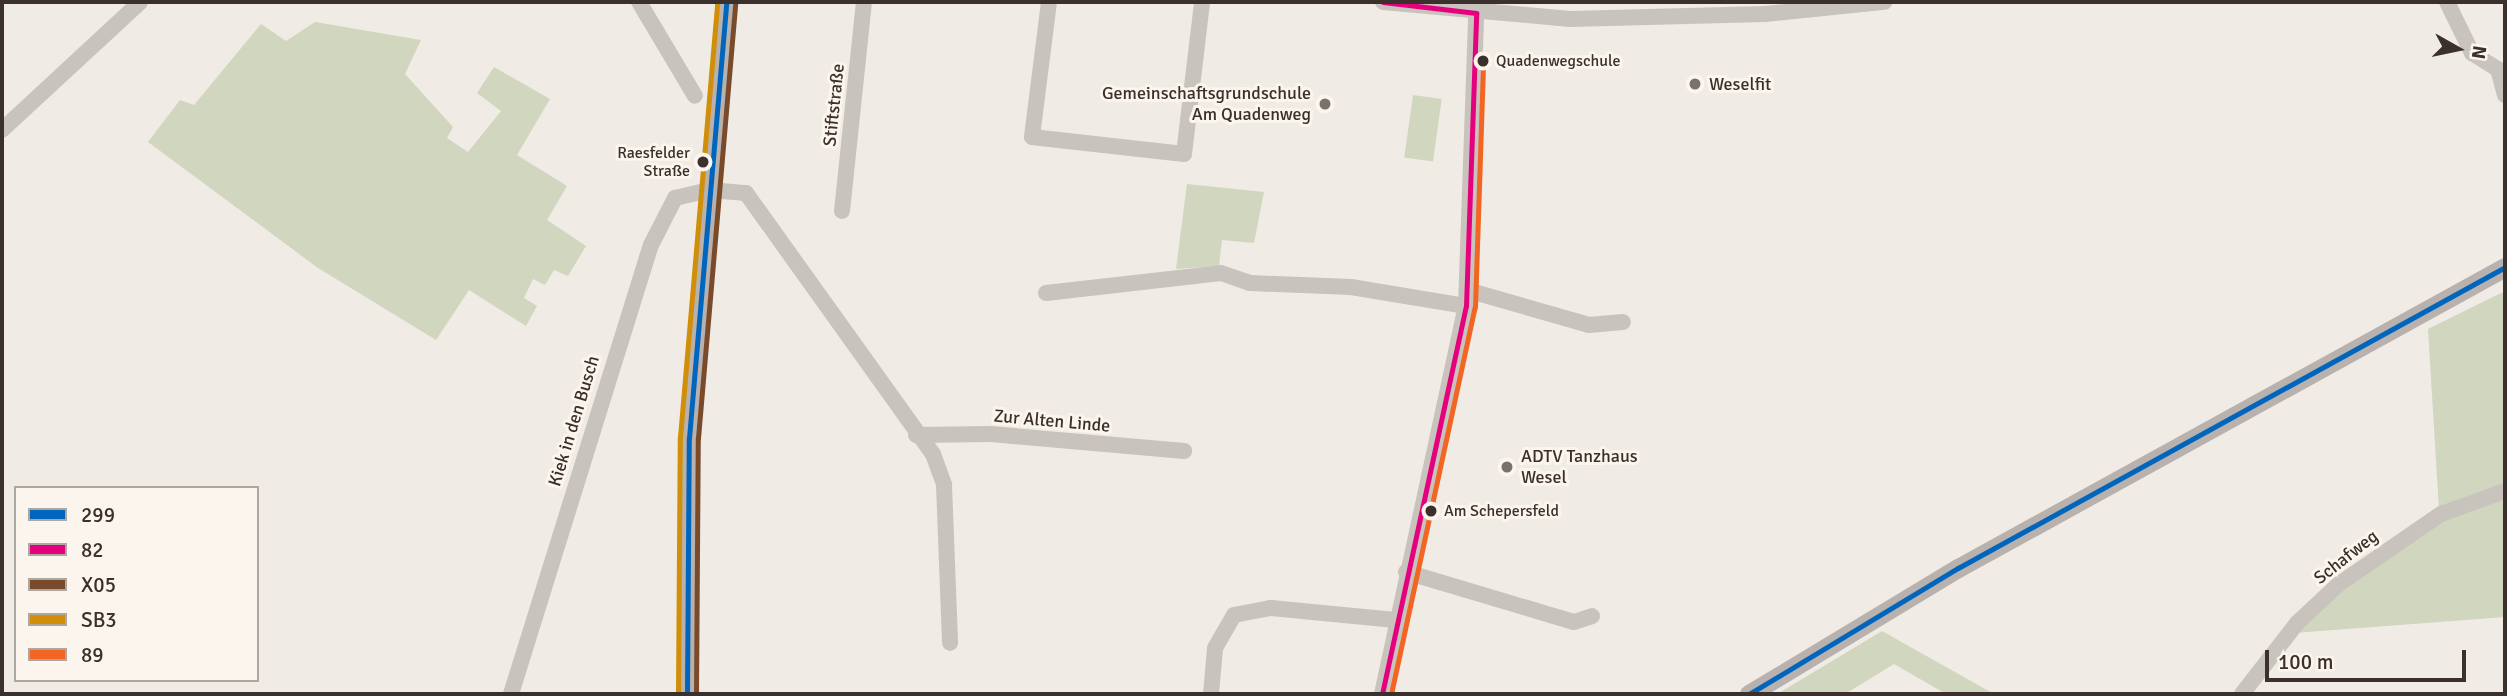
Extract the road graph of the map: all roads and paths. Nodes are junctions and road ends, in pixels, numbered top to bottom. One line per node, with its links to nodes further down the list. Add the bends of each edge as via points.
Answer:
1 (140, 2): 14 (street)
2 (639, 2): 13 (street)
3 (726, 2): 15 (main road)
4 (864, 2): 16 (street, Stiftstraße)
5 (1049, 2): 6 (street, via 1032,137 1184,154)
6 (1202, 2)
7 (1383, 2): 11 (street)
8 (1884, 2): 10 (street)
9 (2447, 2): 12 (street, via 2472,53 2498,69)
10 (1866, 3): 11 (street, via 1583,19)
11 (1476, 13): 19 (street)
12 (2505, 95)
13 (695, 96)
14 (2, 130)
15 (710, 190): 21 (street, via 746,193); 28 (street, Kiek in den Busch, via 675,198 650,245); 29 (main road, via 689,438)
16 (842, 211)
17 (2505, 267): 32 (main road, via 1970,561)
18 (1046, 293): 19 (street, via 1222,273 1250,283)
19 (1466, 298): 20 (street, via 1589,325); 24 (street)
20 (1623, 322)
21 (916, 435): 22 (street, Zur Alten Linde, via 991,434); 27 (street, via 933,454 944,485)
22 (1184, 451)
23 (2505, 491): 33 (street, Schafweg, via 2441,514 2339,584 2297,623)
24 (1406, 572): 25 (street, via 1574,622); 26 (street)
25 (1592, 616)
26 (1395, 620): 30 (street, via 1271,608 1234,615 1215,649); 31 (street)
27 (950, 643)
28 (511, 694)
29 (687, 694)
30 (1211, 694)
31 (1382, 694)
32 (1749, 694)
33 (2242, 694)

